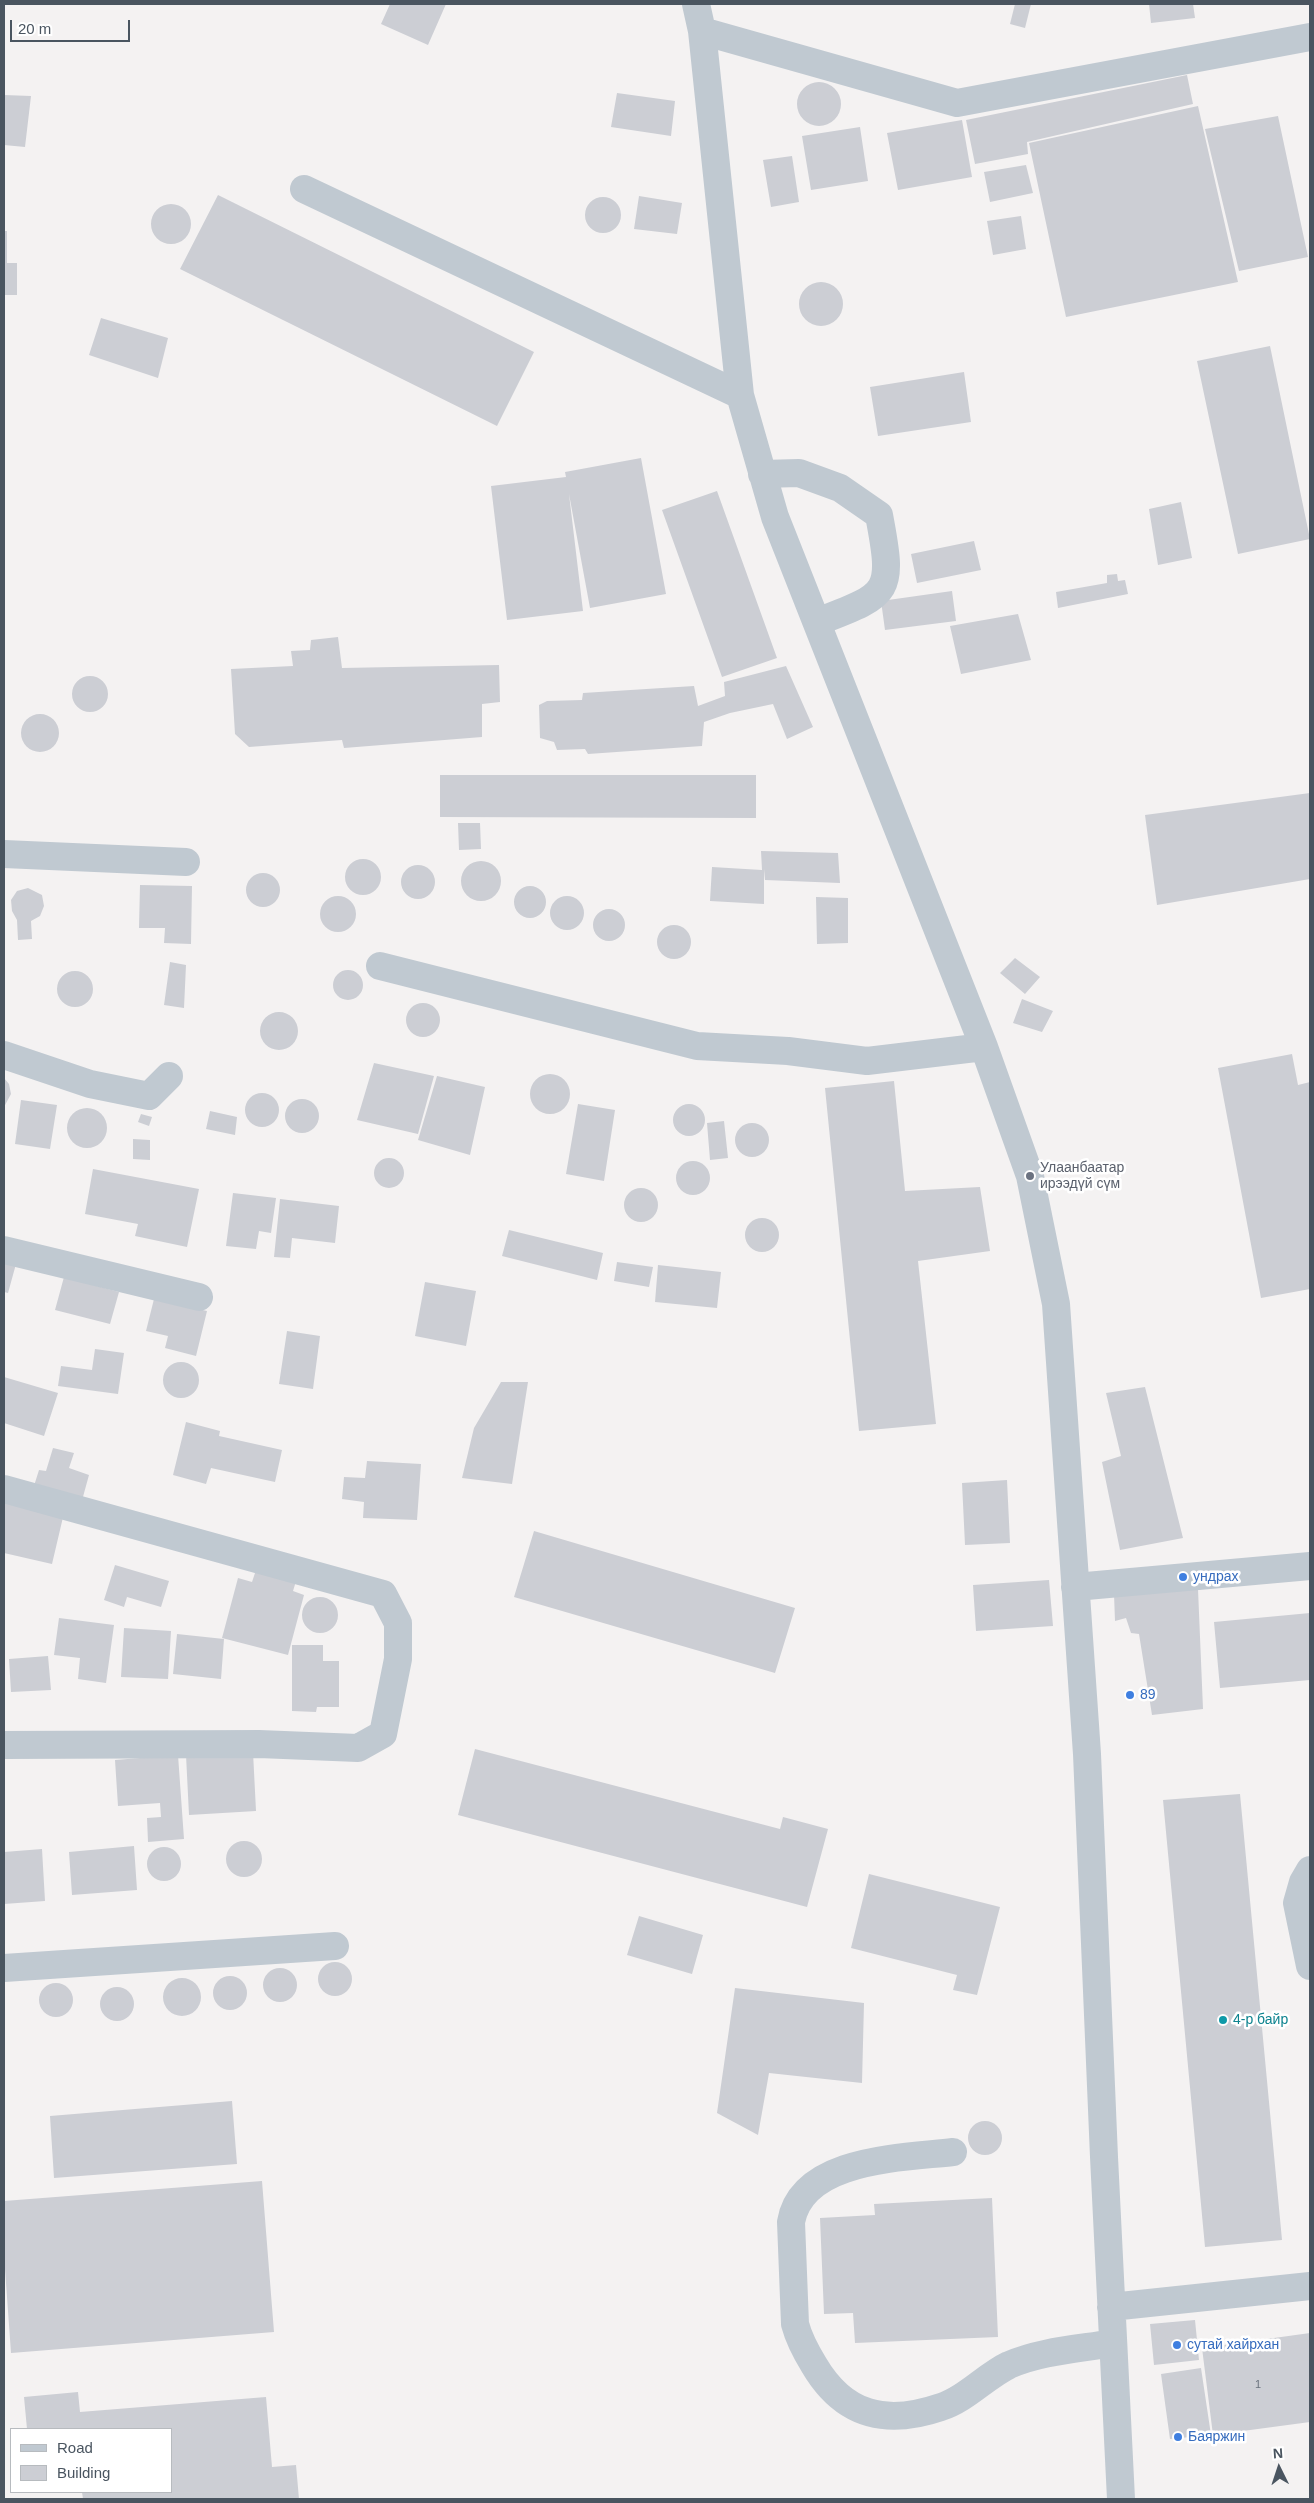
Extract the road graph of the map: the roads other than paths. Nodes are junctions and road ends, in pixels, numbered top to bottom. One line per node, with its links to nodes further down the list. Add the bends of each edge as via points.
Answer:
1 (696, 4): 2 (street)
2 (702, 31): 3 (street, via 957,103); 5 (street)
3 (1310, 37)
4 (304, 189): 5 (street)
5 (740, 395): 6 (street)
6 (762, 474): 7 (street, via 775,518); 7 (street, via 799,473 840,488 879,515 887,555 885,581 880,591 860,606)
7 (817, 622): 11 (street)
8 (4, 854): 9 (street)
9 (186, 862)
10 (380, 966): 11 (street, via 697,1046 788,1051 867,1061)
11 (984, 1047): 18 (street, via 1030,1176 1056,1304)
12 (4, 1055): 13 (street, via 90,1084 149,1096)
13 (169, 1076)
14 (4, 1250): 15 (street)
15 (199, 1297)
16 (4, 1489): 19 (street, via 383,1594 398,1623 398,1659 383,1734 358,1748 250,1744)
17 (1310, 1566): 18 (street)
18 (1075, 1587): 26 (street, via 1087,1754)
19 (4, 1745)
20 (1310, 1870): 22 (street, via 1297,1903)
21 (335, 1946): 23 (street)
22 (1310, 1966)
23 (4, 1968)
24 (953, 2152): 27 (street, via 856,2164 810,2188 793,2211 795,2324 799,2338 837,2397 872,2414 899,2416 942,2407 1008,2366 1033,2357)
25 (1310, 2286): 26 (street)
26 (1111, 2306): 27 (street)
27 (1114, 2343): 28 (street)
28 (1121, 2499)

